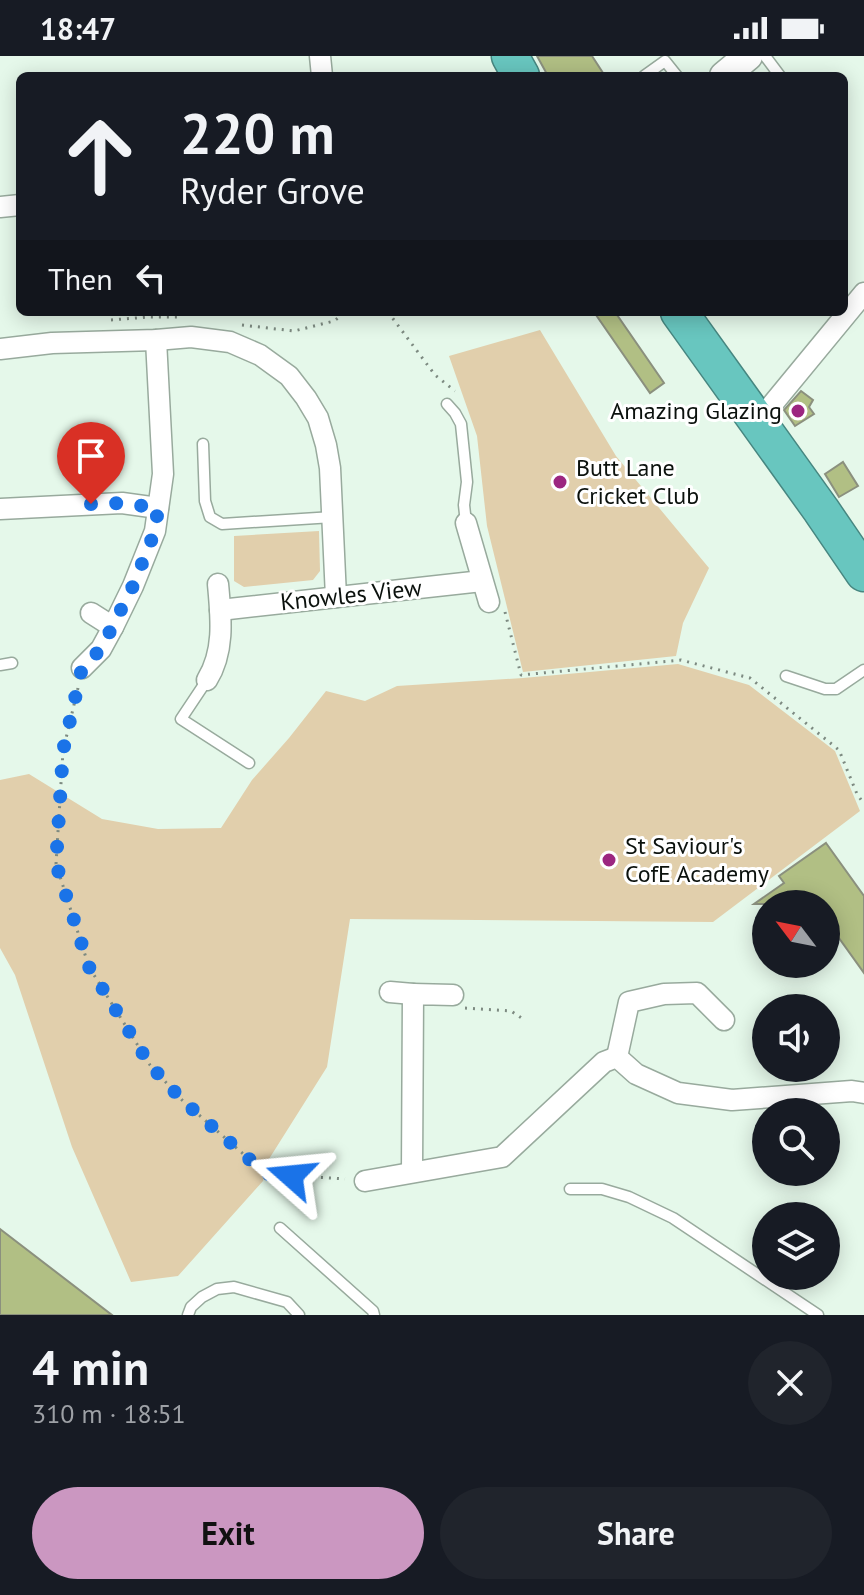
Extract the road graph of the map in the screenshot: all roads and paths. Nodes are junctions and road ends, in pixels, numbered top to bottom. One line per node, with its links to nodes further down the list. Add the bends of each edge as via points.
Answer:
1 (748, 56): 4 (main road)
2 (650, 72): 3 (lane, via 665,61)
3 (674, 72)
4 (729, 72)
5 (864, 293): 6 (street)
6 (848, 312)
7 (391, 316): 12 (path, via 435,375)
8 (682, 316): 14 (highway)
9 (845, 316): 14 (street)
10 (156, 340): 11 (street); 16 (street, via 163,474); 18 (street, via 230,342 289,376 318,418 330,468)
11 (0, 349)
12 (456, 392)
13 (447, 404): 19 (lane, via 461,424)
14 (757, 423): 20 (highway)
15 (203, 444): 18 (lane, via 205,501 210,517 222,524)
16 (158, 508): 17 (street, via 122,503); 27 (street, via 155,531)
17 (0, 509)
18 (333, 517): 23 (street)
19 (466, 523): 21 (street)
20 (864, 573)
21 (482, 581): 23 (street, Knowles View); 24 (street)
22 (218, 584): 25 (street)
23 (336, 597): 25 (street, Knowles View)
24 (496, 601): 33 (path, via 521,675 681,660 750,678 839,750)
25 (220, 610): 31 (street, via 220,645)
26 (91, 613): 27 (street)
27 (113, 627): 28 (street)
28 (82, 668): 42 (path, via 63,751 56,864 89,967 150,1065 266,1174)
29 (864, 670): 30 (lane, via 836,689)
30 (786, 676)
31 (207, 680): 32 (lane, via 181,719)
32 (249, 763)
33 (864, 804)
34 (390, 992): 35 (street)
35 (413, 994): 36 (street); 41 (street)
36 (453, 995): 37 (path, via 462,1007 511,1011)
37 (523, 1019)
38 (724, 1020): 39 (street, via 697,993 629,1002)
39 (617, 1057): 40 (street, via 636,1074 678,1093 732,1100); 41 (street, via 604,1062 502,1157)
40 (864, 1093)
41 (412, 1172): 42 (street)
42 (365, 1181)
43 (570, 1189): 48 (lane, via 602,1189 652,1206)
44 (280, 1228): 47 (lane)
45 (188, 1315): 46 (lane, via 202,1297 234,1287 287,1302)
46 (299, 1315)
47 (374, 1315)
48 (818, 1315)

